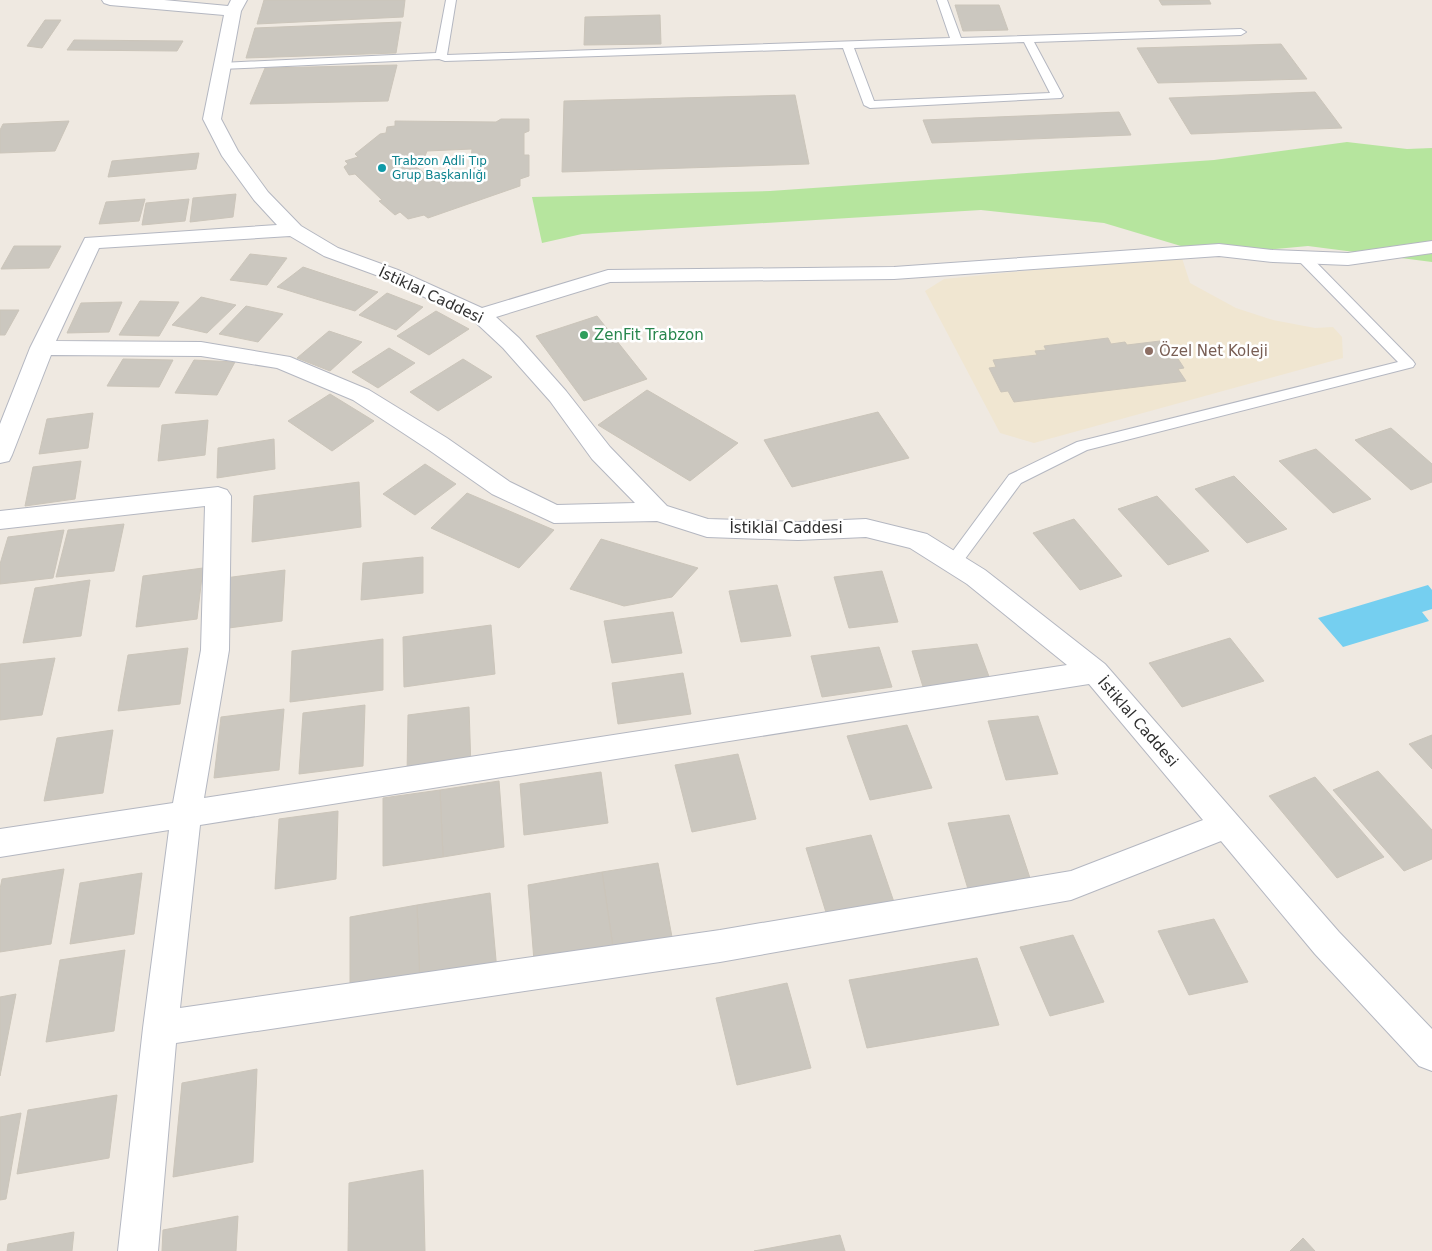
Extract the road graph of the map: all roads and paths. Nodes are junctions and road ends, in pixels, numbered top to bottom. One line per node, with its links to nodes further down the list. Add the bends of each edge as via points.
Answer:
1 (110, 0): 4 (street)
2 (451, 0): 9 (lane)
3 (942, 0): 7 (lane)
4 (236, 6): 10 (street, İstiklal Caddesi)
5 (1241, 32): 6 (lane)
6 (1028, 40): 7 (lane); 8 (lane, via 1057,96 870,105)
7 (956, 42): 8 (lane)
8 (848, 46): 9 (lane)
9 (441, 56): 10 (lane)
10 (221, 66): 11 (street, İstiklal Caddesi, via 212,119 229,152 261,196)
11 (294, 230): 14 (street, İstiklal Caddesi, via 331,252 391,274); 15 (street, via 92,242)
12 (1432, 246): 13 (street, via 1348,259)
13 (1303, 257): 14 (street, via 1219,250 894,273 608,276); 19 (lane, via 1408,364 1082,446 1015,479)
14 (481, 315): 17 (street, İstiklal Caddesi, via 558,396 601,453)
15 (41, 348): 16 (street); 17 (street, via 201,349 282,362 361,394 502,488 554,514)
16 (0, 455)
17 (658, 512): 19 (street, İstiklal Caddesi, via 707,528 798,531 866,528 918,541)
18 (0, 520): 21 (street, via 218,496 215,650)
19 (954, 563): 20 (street, İstiklal Caddesi)
20 (1095, 672): 21 (street); 22 (street, İstiklal Caddesi)
21 (186, 815): 23 (street); 24 (street)
22 (1227, 825): 24 (street, via 1071,885 720,946); 25 (street, İstiklal Caddesi, via 1327,944)
23 (0, 843)
24 (160, 1028): 26 (street)
25 (1432, 1054)
26 (138, 1251)

